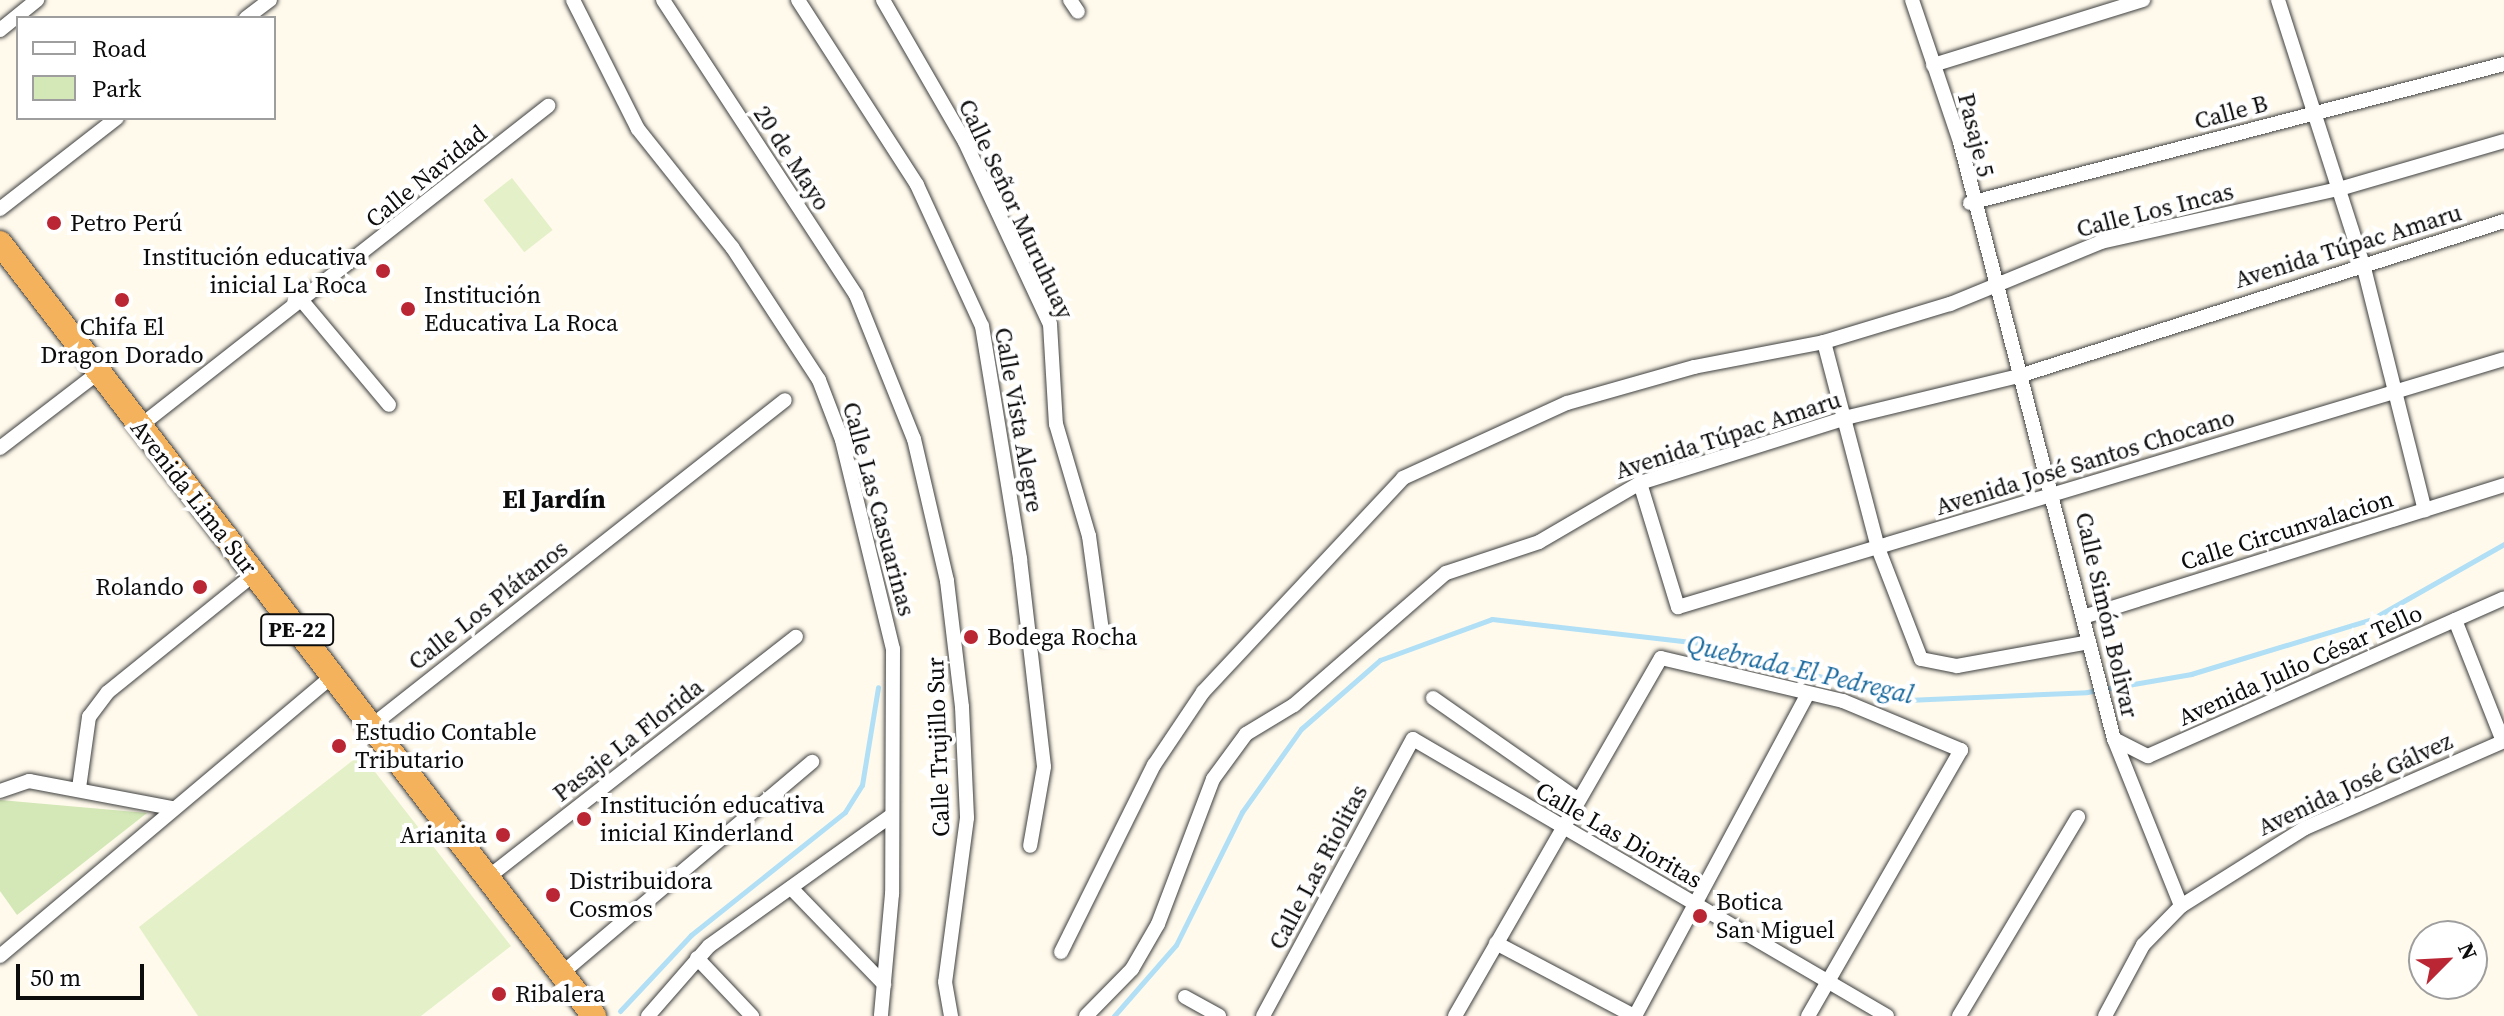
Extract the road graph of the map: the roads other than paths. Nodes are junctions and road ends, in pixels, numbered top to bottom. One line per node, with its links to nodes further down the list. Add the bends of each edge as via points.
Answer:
1 (37, 0): 10 (street)
2 (270, 0): 11 (street)
3 (573, 0): 63 (street, Calle Las Casuarinas, via 638,129 732,247 831,409 893,649)
4 (663, 0): 28 (street, 20 de Mayo)
5 (798, 0): 66 (street, Calle Vista Alegre, via 917,185 982,326 1020,559 1044,767)
6 (883, 0): 49 (street, Calle Señor Muruhuay, via 965,142 1050,324 1056,424 1089,536)
7 (1912, 0): 15 (street, Pasaje 5)
8 (2143, 0): 15 (street)
9 (2280, 1): 17 (street)
10 (17, 16)
11 (249, 16)
12 (16, 17): 13 (street)
13 (0, 30)
14 (2504, 64): 17 (street, Calle B)
15 (1933, 65): 21 (street, Pasaje 5)
16 (548, 106): 27 (street, Calle Navidad)
17 (2316, 112): 20 (street); 21 (street, Calle B)
18 (114, 120): 22 (street)
19 (2504, 141): 20 (street, Calle Los Incas)
20 (2339, 189): 25 (street); 26 (street, Calle Los Incas, via 2101,242)
21 (1970, 203): 26 (street, Pasaje 5)
22 (0, 209)
23 (2504, 221): 25 (street, Avenida Túpac Amaru)
24 (0, 243): 31 (highway, Avenida Lima Sur / PE-22)
25 (2363, 264): 32 (street, Avenida Túpac Amaru); 33 (street)
26 (1994, 283): 29 (street, Calle Los Incas); 32 (street, Calle Simón Bolivar)
27 (303, 302): 35 (street); 37 (street, Calle Navidad)
28 (880, 342): 83 (street, Calle Trujillo Sur, via 914,439 958,646 967,818 945,982)
29 (1824, 342): 36 (street); 72 (street, Calle Los Incas, via 1694,367 1567,403 1403,478 1203,692 1154,765)
30 (2504, 359): 33 (street, Avenida José Santos Chocano)
31 (99, 372): 37 (highway, Avenida Lima Sur / PE-22); 38 (street)
32 (2019, 376): 36 (street, Avenida Túpac Amaru); 41 (street, Calle Simón Bolivar)
33 (2397, 391): 41 (street, Avenida José Santos Chocano); 42 (street)
34 (785, 400): 54 (street, Calle Los Plátanos)
35 (389, 405)
36 (1849, 417): 39 (street, Avenida Túpac Amaru); 43 (street)
37 (140, 426): 44 (highway, Avenida Lima Sur / PE-22)
38 (0, 448)
39 (1640, 483): 43 (street, Avenida José Santos Chocano, via 1678,607); 84 (street, Avenida Túpac Amaru, via 1539,542 1446,573 1294,705 1246,734 1213,779 1138,958)
40 (2504, 485): 42 (street, Calle Circunvalacion)
41 (2056, 494): 43 (street, Avenida José Santos Chocano); 46 (street, Calle Simón Bolivar)
42 (2425, 510): 46 (street, Calle Circunvalacion)
43 (1878, 548): 50 (street, via 1921,659 1957,666)
44 (254, 574): 51 (highway, Avenida Lima Sur / PE-22); 59 (street, via 180,640 108,692 89,717)
45 (2504, 598): 47 (street, Avenida Julio César Tello)
46 (2083, 617): 50 (street, Calle Simón Bolivar)
47 (2455, 620): 56 (street, Avenida Julio César Tello, via 2148,756); 57 (street)
48 (796, 637): 67 (street, Pasaje La Florida)
49 (1103, 638)
50 (2089, 642): 56 (street, Calle Simón Bolivar)
51 (332, 676): 54 (highway, Avenida Lima Sur / PE-22); 62 (street)
52 (1808, 693): 61 (street, via 1661,658 1649,669); 69 (street); 76 (street, via 1959,745 1962,757)
53 (1433, 698): 61 (street)
54 (370, 727): 67 (highway, Avenida Lima Sur / PE-22)
55 (1413, 739): 65 (street, Calle Las Dioritas); 86 (street, Calle Las Riolitas)
56 (2114, 739): 70 (street, Calle Simón Bolivar)
57 (2503, 741): 70 (street, Avenida José Gálvez, via 2305,828)
58 (812, 762): 75 (street)
59 (79, 788): 60 (street, via 29,781); 62 (street)
60 (0, 791)
61 (1576, 798): 65 (street)
62 (172, 808): 73 (street)
63 (889, 817): 68 (street); 77 (street, Calle Las Casuarinas)
64 (2078, 817): 91 (street)
65 (1560, 827): 69 (street, Calle Las Dioritas); 71 (street)
66 (1030, 846)
67 (487, 878): 75 (highway, Avenida Lima Sur / PE-22)
68 (791, 888): 74 (street); 77 (street)
69 (1697, 906): 76 (street, Calle Las Dioritas); 88 (street)
70 (2181, 906): 92 (street, Avenida José Gálvez, via 2143,945)
71 (1496, 943): 87 (street); 88 (street)
72 (1061, 952)
73 (0, 956)
74 (697, 958): 80 (street); 81 (street)
75 (561, 974): 79 (highway, Avenida Lima Sur / PE-22)
76 (1828, 982): 89 (street); 90 (street, Calle Las Dioritas)
77 (884, 984): 82 (street, Calle Las Casuarinas)
78 (1185, 997): 85 (street)
79 (594, 1016)
80 (648, 1016)
81 (752, 1016)
82 (881, 1016)
83 (951, 1016)
84 (1086, 1016)
85 (1219, 1016)
86 (1263, 1016)
87 (1455, 1016)
88 (1634, 1016)
89 (1808, 1016)
90 (1887, 1016)
91 (1959, 1016)
92 (2105, 1016)

